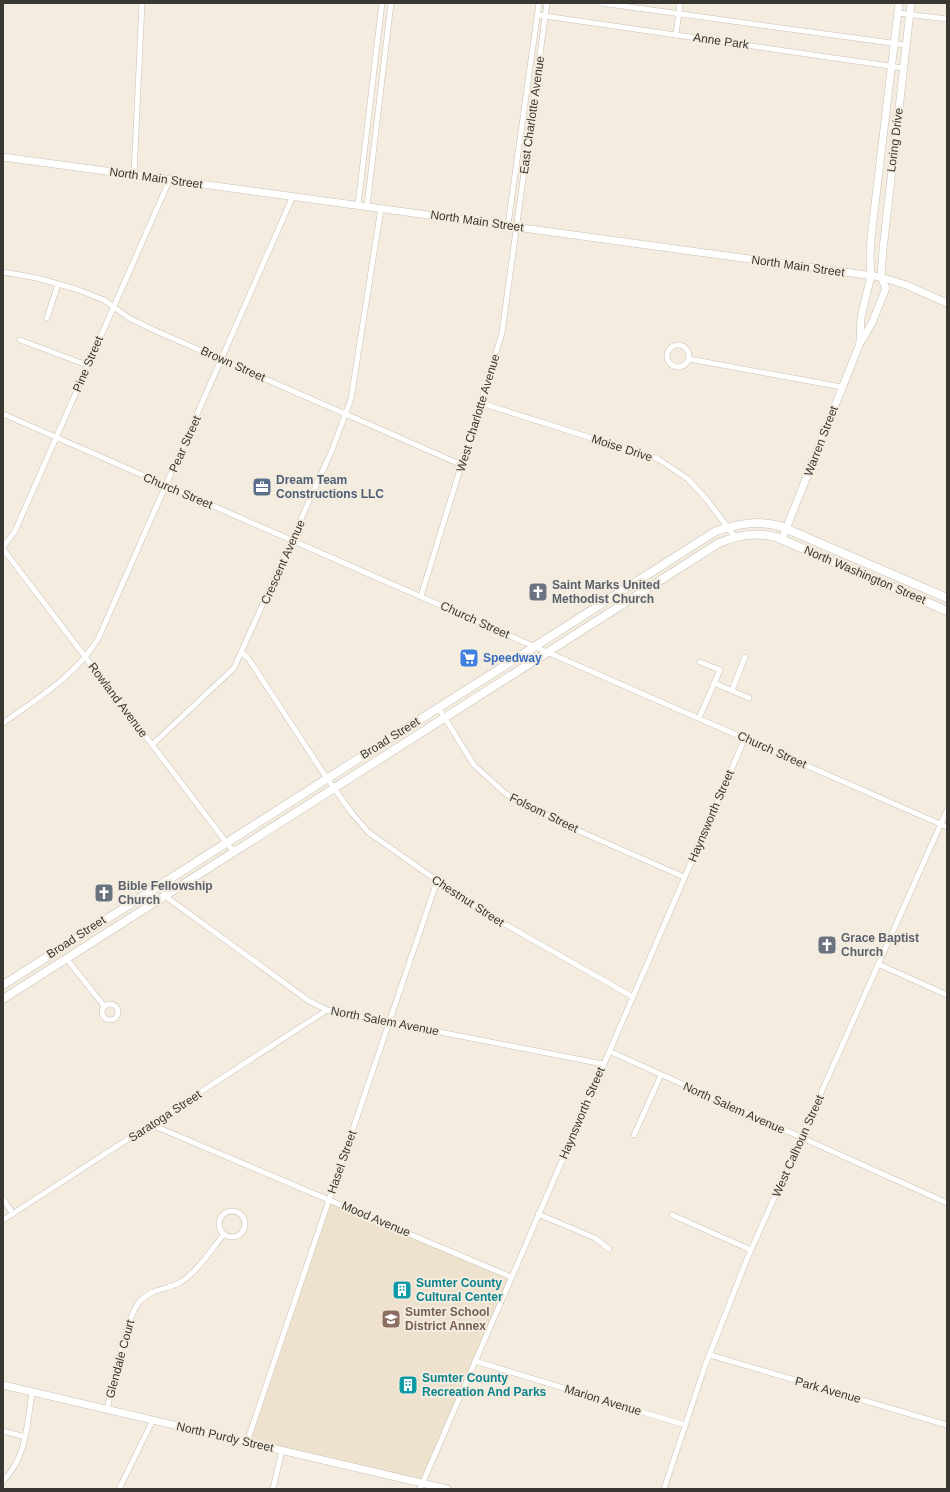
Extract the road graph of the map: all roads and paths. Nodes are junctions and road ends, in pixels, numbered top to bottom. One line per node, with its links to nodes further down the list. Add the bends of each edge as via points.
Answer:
1 (142, 3): 22 (street)
2 (382, 3): 25 (street)
3 (391, 3): 26 (street)
4 (539, 3): 13 (street, East Charlotte Avenue)
5 (547, 3): 14 (street, East Charlotte Avenue)
6 (601, 3): 11 (street, Anne Park)
7 (680, 3): 11 (street)
8 (899, 3): 10 (street, Loring Drive)
9 (911, 3): 12 (street, Loring Drive)
10 (898, 13): 12 (street); 17 (street, Loring Drive)
11 (679, 14): 16 (street); 17 (street, Anne Park)
12 (910, 14): 15 (street); 18 (street, Loring Drive)
13 (538, 15): 14 (street, Anne Park); 28 (street, East Charlotte Avenue)
14 (546, 16): 16 (street, Anne Park); 29 (street, East Charlotte Avenue)
15 (947, 19)
16 (676, 35): 19 (street, Anne Park)
17 (894, 44): 18 (street, Anne Park); 19 (street, Loring Drive)
18 (906, 45): 20 (street, Loring Drive)
19 (892, 66): 20 (street, Anne Park); 31 (street, Loring Drive, via 871,238)
20 (903, 68): 32 (street, Loring Drive)
21 (3, 157): 22 (street, North Main Street)
22 (134, 174): 23 (street, North Main Street)
23 (170, 179): 24 (street, North Main Street); 35 (street, Pine Street)
24 (293, 196): 25 (street, North Main Street); 39 (street, Pear Street)
25 (358, 205): 26 (street, North Main Street)
26 (367, 206): 27 (street, North Main Street)
27 (381, 208): 28 (street, North Main Street); 45 (street, Crescent Avenue)
28 (508, 225): 29 (street, North Main Street)
29 (517, 227): 31 (street, North Main Street); 43 (street, West Charlotte Avenue, via 502,333)
30 (3, 272): 33 (street, Brown Street)
31 (871, 276): 32 (street, North Main Street); 38 (street, Warren Street, via 861,317)
32 (881, 277): 34 (street, North Main Street, via 906,284); 38 (street, Warren Street, via 886,288 872,323)
33 (58, 284): 35 (street, Brown Street, via 104,300); 36 (street)
34 (947, 303)
35 (113, 306): 39 (street, Brown Street, via 129,318); 41 (street, Pine Street)
36 (47, 318)
37 (20, 340): 41 (street)
38 (860, 343): 42 (street, Warren Street)
39 (222, 359): 45 (street, Brown Street); 48 (street, Pear Street)
40 (689, 359): 40 (street, via 688,350 681,345 668,351 668,360 675,366 684,365); 42 (street)
41 (87, 365): 46 (street, Pine Street)
42 (842, 387): 50 (street, Warren Street)
43 (481, 403): 47 (street, West Charlotte Avenue); 49 (street, Moise Drive, via 658,459 688,479)
44 (3, 414): 46 (street, Church Street)
45 (346, 414): 47 (street, Brown Street); 52 (street, Crescent Avenue)
46 (56, 438): 48 (street, Church Street); 54 (street, Pine Street, via 15,532)
47 (462, 464): 55 (street, West Charlotte Avenue)
48 (167, 486): 52 (street, Church Street); 61 (street, Pear Street, via 108,620)
49 (727, 528): 50 (main road, Broad Street, via 761,522); 51 (street, Moise Drive); 58 (main road, Broad Street, via 710,534)
50 (787, 529): 53 (street, Warren Street); 56 (main road, North Washington Street)
51 (735, 537): 53 (main road, Broad Street, via 754,534); 59 (main road, Broad Street, via 719,543)
52 (293, 540): 55 (street, Church Street); 60 (street, Crescent Avenue)
53 (782, 540): 57 (main road, North Washington Street)
54 (3, 548): 61 (street, Rowland Avenue)
55 (420, 596): 58 (street, Church Street)
56 (947, 598)
57 (947, 611)
58 (535, 646): 59 (street, Church Street); 67 (main road, Broad Street)
59 (548, 651): 68 (main road, Broad Street); 69 (street, Church Street)
60 (242, 653): 72 (street, Crescent Avenue, via 224,680); 73 (street, via 248,658)
61 (86, 657): 70 (street, Pear Street, via 75,669); 72 (street, Rowland Avenue)
62 (745, 657): 65 (street)
63 (700, 662): 64 (street, via 720,670)
64 (714, 683): 65 (street); 69 (street)
65 (732, 690): 66 (street)
66 (749, 698)
67 (438, 707): 68 (street, Folsom Street); 73 (main road, Broad Street)
68 (444, 717): 74 (main road, Broad Street); 80 (street, Folsom Street, via 474,765 506,794 563,824)
69 (699, 718): 71 (street, Church Street)
70 (3, 723)
71 (745, 738): 76 (street, Church Street); 80 (street, Haynsworth Street)
72 (152, 745): 78 (street, Rowland Avenue)
73 (327, 778): 74 (street, Chestnut Street); 78 (main road, Broad Street)
74 (333, 787): 79 (main road, Broad Street); 81 (street, Chestnut Street, via 368,832)
75 (947, 810): 76 (street, West Calhoun Street)
76 (941, 824): 77 (street, Church Street); 85 (street, West Calhoun Street)
77 (947, 827)
78 (226, 842): 79 (street, Rowland Avenue); 82 (main road, Broad Street)
79 (233, 851): 83 (main road, Broad Street)
80 (684, 877): 88 (street, Haynsworth Street)
81 (437, 881): 88 (street, Chestnut Street, via 498,921); 92 (street, Hasel Street)
82 (159, 885): 83 (street, North Salem Avenue); 86 (main road, Broad Street)
83 (165, 894): 84 (main road, Broad Street); 91 (street, North Salem Avenue, via 190,916 309,1001)
84 (66, 958): 89 (main road, Broad Street); 90 (street)
85 (878, 964): 87 (street); 98 (street, West Calhoun Street)
86 (3, 985)
87 (947, 995)
88 (632, 997): 93 (street, Haynsworth Street)
89 (3, 999)
90 (104, 1006)
91 (327, 1010): 92 (street, North Salem Avenue); 96 (street, Saratoga Street)
92 (389, 1023): 94 (street, North Salem Avenue); 100 (street, Hasel Street)
93 (609, 1051): 94 (street, Haynsworth Street); 95 (street, North Salem Avenue)
94 (603, 1064): 103 (street, Haynsworth Street)
95 (661, 1075): 97 (street); 98 (street, North Salem Avenue)
96 (152, 1125): 100 (street, Mood Avenue); 102 (street, Saratoga Street)
97 (634, 1135)
98 (802, 1139): 101 (street, North Salem Avenue); 108 (street, West Calhoun Street)
99 (3, 1199): 102 (street)
100 (329, 1200): 109 (street, Mood Avenue); 120 (street, Hasel Street)
101 (947, 1203)
102 (13, 1214): 105 (street, Saratoga Street)
103 (538, 1214): 107 (street, via 595,1238); 109 (street, Haynsworth Street)
104 (672, 1214): 108 (street)
105 (3, 1220)
106 (224, 1234): 106 (street, via 232,1237 243,1231 245,1222 240,1214 231,1212 223,1216 220,1224); 114 (street, Glendale Court, via 188,1277 177,1284 150,1293 136,1307 124,1340)
107 (609, 1249)
108 (751, 1250): 110 (street, West Calhoun Street)
109 (511, 1277): 111 (street, Haynsworth Street)
110 (710, 1355): 116 (street, West Calhoun Street); 117 (street, Park Avenue)
111 (475, 1361): 116 (street, Marion Avenue); 123 (street, Haynsworth Street)
112 (3, 1385): 113 (street, North Purdy Street)
113 (32, 1392): 114 (street, North Purdy Street); 119 (street)
114 (107, 1409): 115 (street, North Purdy Street)
115 (153, 1420): 120 (street, North Purdy Street); 124 (street)
116 (685, 1425): 127 (street, West Calhoun Street)
117 (947, 1425)
118 (3, 1431): 119 (street)
119 (26, 1437): 122 (street, via 17,1463)
120 (248, 1442): 121 (street, North Purdy Street)
121 (282, 1450): 123 (street, North Purdy Street); 125 (street)
122 (3, 1481)
123 (421, 1486): 126 (street, North Purdy Street)
124 (119, 1489)
125 (273, 1489)
126 (447, 1489)
127 (664, 1489)

